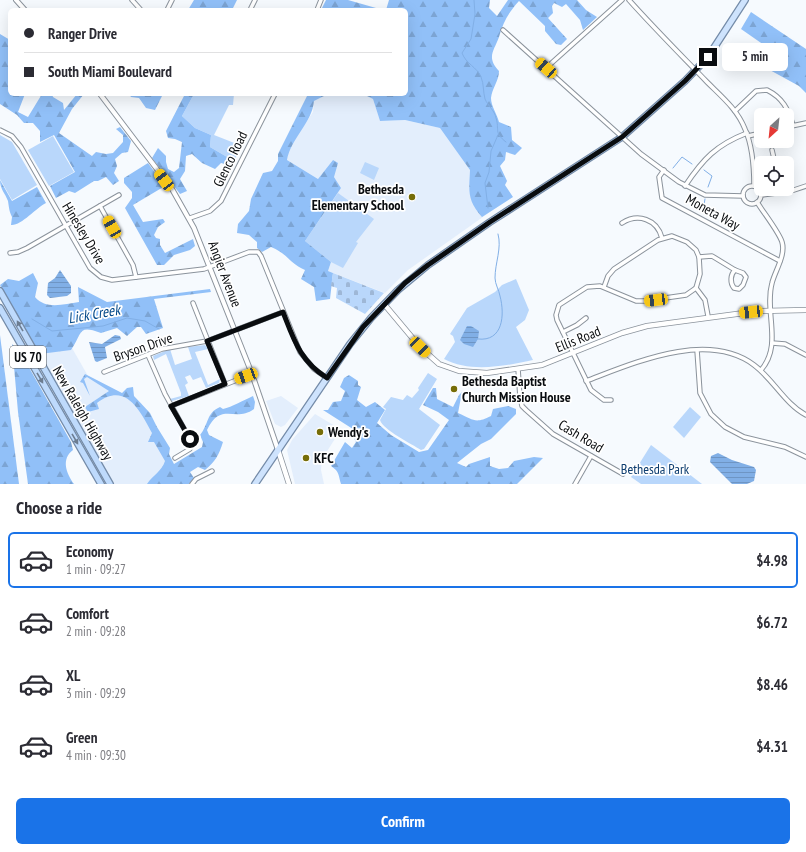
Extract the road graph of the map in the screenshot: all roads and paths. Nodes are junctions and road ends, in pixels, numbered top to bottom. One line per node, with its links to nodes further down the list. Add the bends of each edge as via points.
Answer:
1 (16, 0): 7 (street)
2 (132, 0): 8 (street)
3 (255, 0): 9 (street)
4 (622, 0): 11 (street)
5 (629, 0): 12 (street)
6 (745, 0): 12 (main road, via 716,46)
7 (23, 8)
8 (139, 8)
9 (251, 8)
10 (503, 30): 11 (street)
11 (546, 68): 22 (street)
12 (696, 70): 16 (street); 22 (main road)
13 (104, 96): 36 (street, Angier Avenue)
14 (274, 96): 36 (street, Glenco Road, via 221,201 210,211)
15 (787, 108): 16 (street, via 767,90 756,91)
16 (735, 111): 21 (street)
17 (806, 123): 18 (street)
18 (794, 126)
19 (0, 130): 38 (street, Hinesley Drive, via 12,136 21,147)
20 (754, 134): 21 (street)
21 (747, 135): 25 (street); 27 (street, via 728,141 716,149)
22 (622, 137): 26 (street); 50 (main road, via 434,261 405,283)
23 (772, 150): 24 (street)
24 (773, 156)
25 (754, 167)
26 (664, 170): 27 (street); 42 (street, Moneta Way, via 659,177 662,198)
27 (685, 186): 32 (street, via 705,195)
28 (754, 186): 32 (street, via 746,189)
29 (806, 186): 30 (street)
30 (794, 188)
31 (119, 195): 35 (street)
32 (743, 196): 34 (street, via 749,203)
33 (760, 196): 34 (street)
34 (757, 202): 42 (street, via 782,242)
35 (100, 206): 38 (street); 45 (street, via 133,265)
36 (190, 218): 43 (street, Angier Avenue)
37 (622, 223): 39 (street, via 632,218 641,218 658,228)
38 (66, 225): 40 (street, via 18,252); 45 (street, Hinesley Drive, via 96,274 112,280)
39 (662, 238): 41 (street, via 672,236 686,242 693,247); 46 (street, via 612,272)
40 (10, 253)
41 (699, 258): 44 (street, via 712,256); 47 (street, via 700,278)
42 (780, 261): 52 (street, via 770,291)
43 (210, 268): 45 (street, Hinesley Drive); 54 (street, Hinesley Drive, via 246,253 258,252); 57 (street, Angier Avenue)
44 (735, 270): 44 (street, via 746,277 739,289 734,288 732,284)
45 (136, 277)
46 (604, 288): 47 (street, via 640,302 682,296); 58 (street, via 587,288 560,305 556,318)
47 (696, 288): 55 (street, via 705,300)
48 (0, 291): 81 (highway, New Raleigh Highway / US 70, one-way to 48)
49 (193, 303): 59 (street)
50 (384, 304): 65 (main road, Ellis Road, via 420,347 443,366 471,373); 69 (main road, via 360,331)
51 (0, 308): 82 (highway, New Raleigh Highway / US 70, one-way to 82)
52 (771, 310): 53 (main road, Ellis Road); 55 (main road, Ellis Road); 60 (street)
53 (806, 310)
54 (283, 312): 57 (street, Bryson Drive); 69 (street, via 300,352)
55 (708, 316): 62 (main road, Ellis Road, via 638,328)
56 (586, 318): 58 (street)
57 (235, 330): 59 (street, Bryson Drive); 68 (street, Angier Avenue)
58 (563, 332): 62 (street)
59 (207, 341): 64 (street, Bryson Drive, via 172,347); 71 (street)
60 (772, 343): 63 (street, via 785,344); 66 (street, via 770,358)
61 (697, 350): 66 (street, via 721,350 734,354); 70 (street, via 640,360); 77 (street, via 700,393 711,414 725,427 744,437 785,447)
62 (574, 353): 65 (main road, Ellis Road, via 542,365); 70 (street)
63 (805, 353)
64 (148, 355): 67 (street, Bryson Drive); 73 (street)
65 (518, 370): 76 (street, Cash Road, via 520,397 524,408 553,434)
66 (761, 370): 74 (street)
67 (104, 372)
68 (252, 374): 71 (street); 75 (street, Angier Avenue)
69 (327, 378): 75 (main road)
70 (586, 381): 72 (street, via 596,395)
71 (225, 384): 73 (street)
72 (611, 400)
73 (171, 406): 78 (street, via 192,445 190,450)
74 (806, 415)
75 (278, 450): 85 (main road); 86 (main road, Angier Avenue)
76 (591, 456): 80 (street, Cash Road); 87 (street)
77 (806, 457)
78 (175, 458)
79 (212, 472): 84 (street, via 196,479)
80 (623, 474)
81 (107, 478): 82 (highway); 83 (highway, New Raleigh Highway / US 70)
82 (100, 483)
83 (110, 484)
84 (192, 484)
85 (255, 484)
86 (289, 484)
87 (575, 484)

